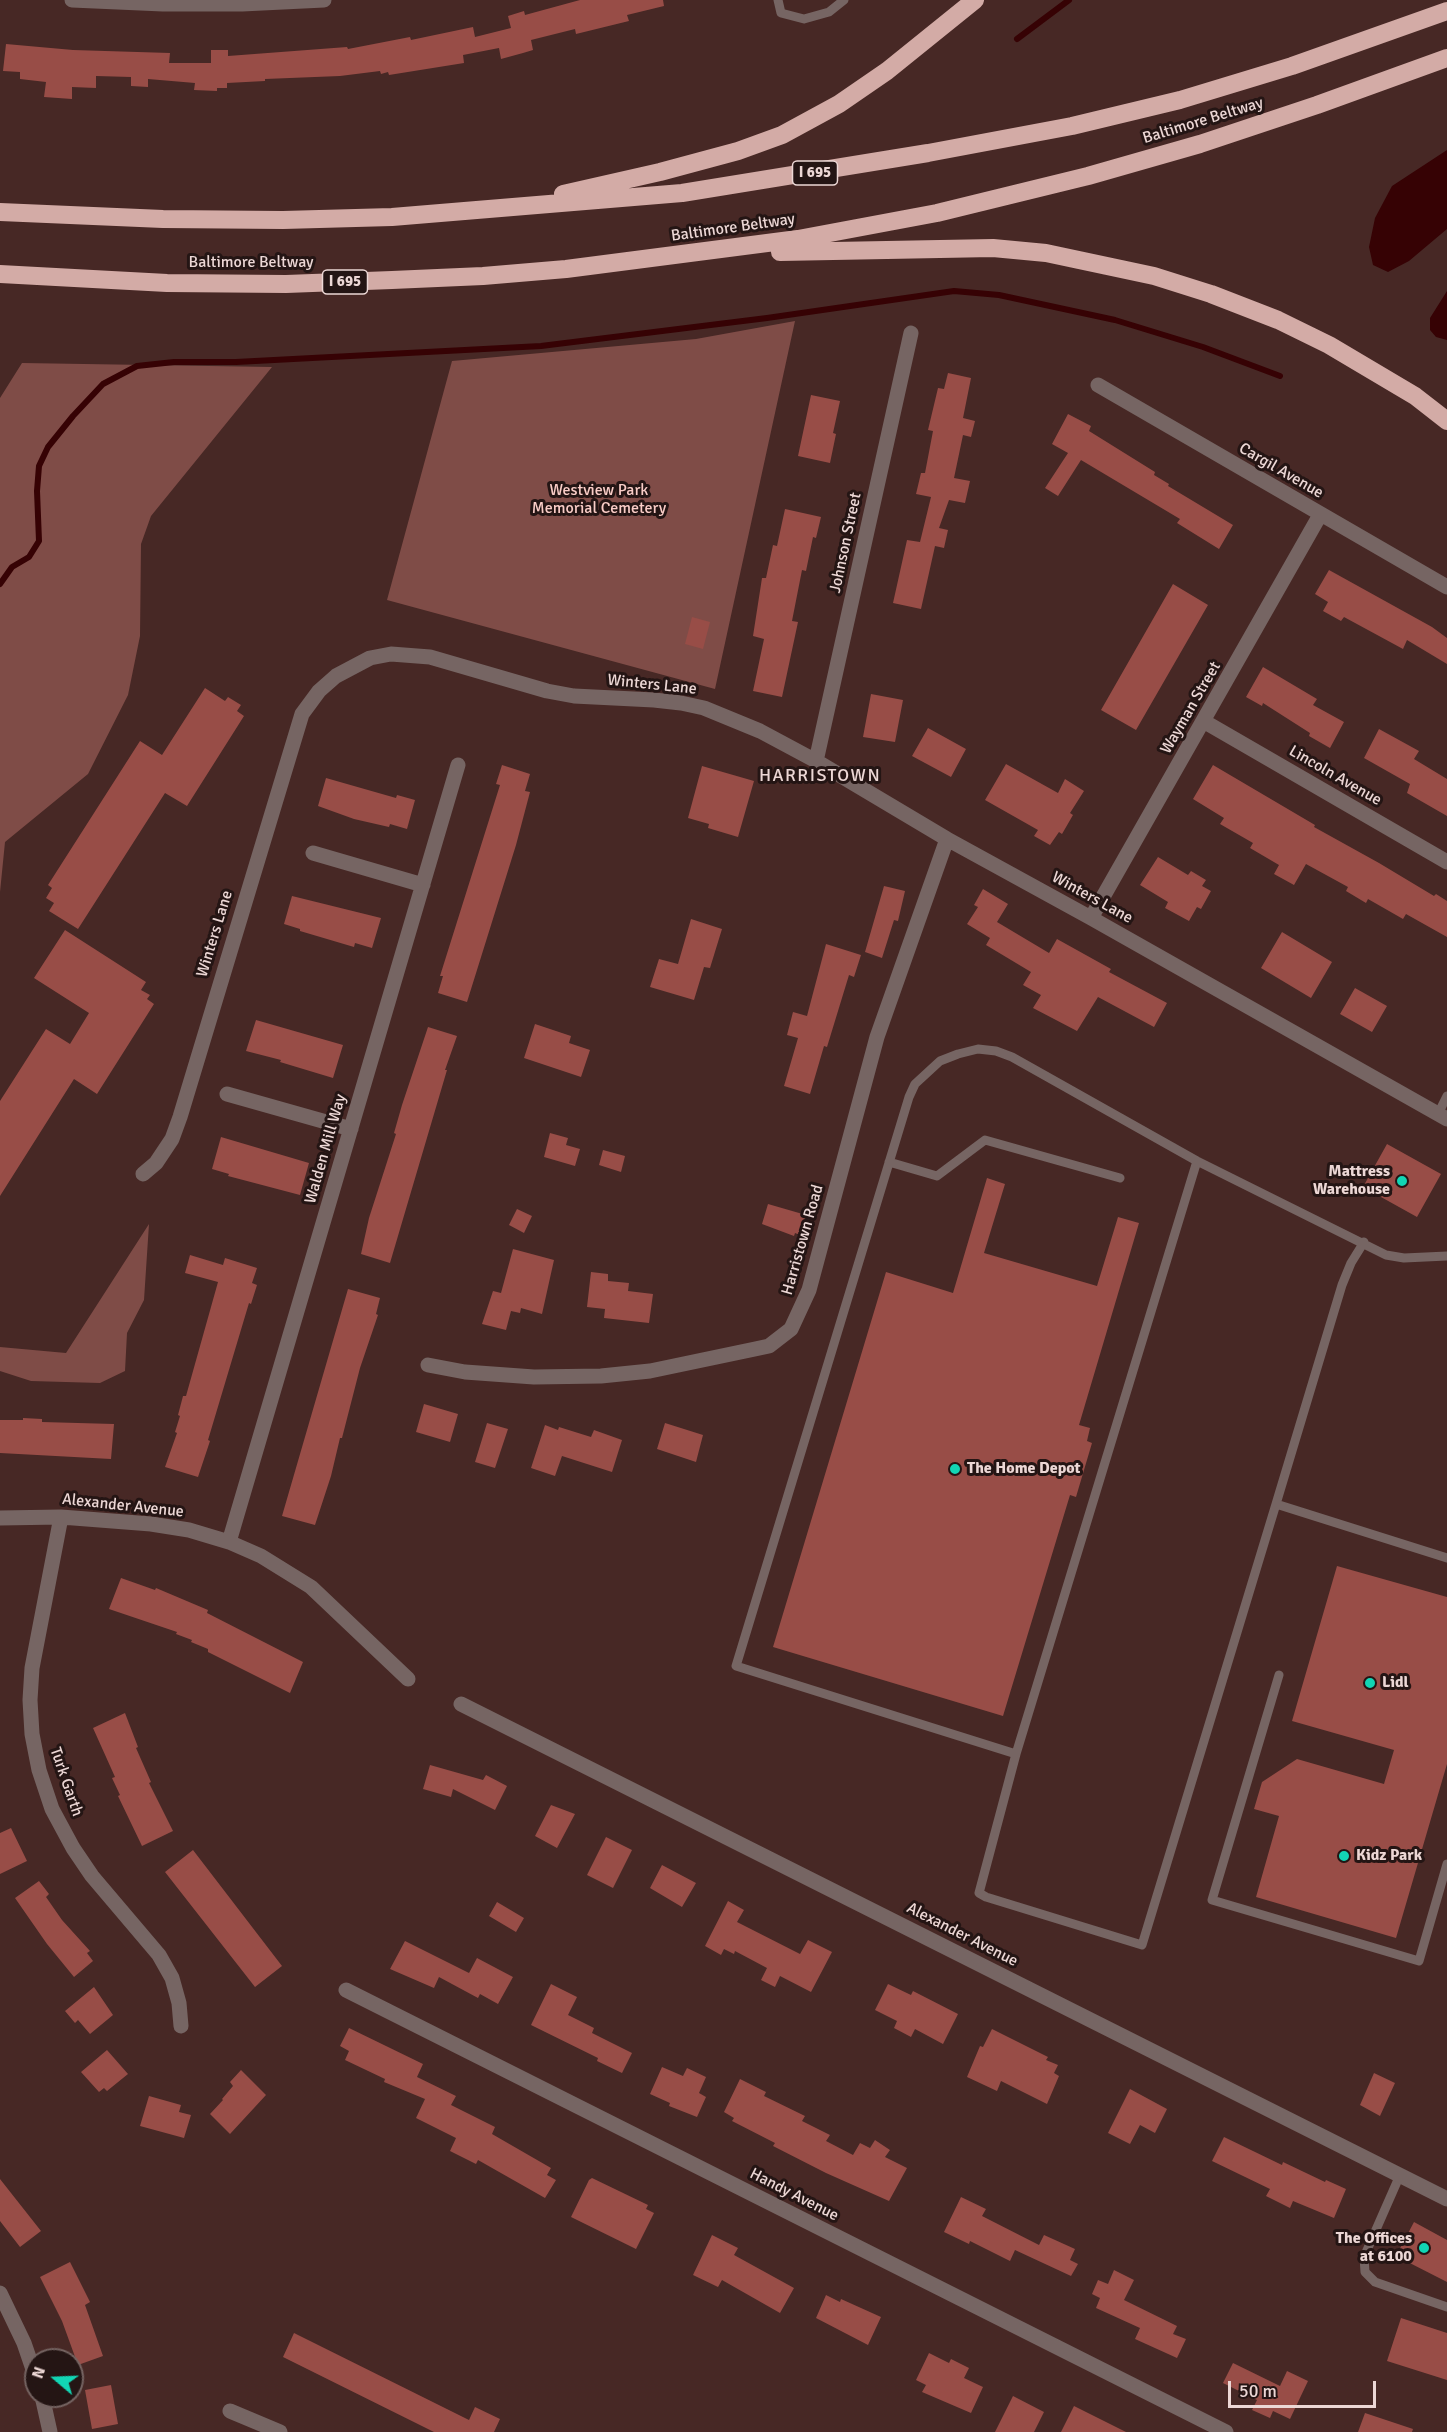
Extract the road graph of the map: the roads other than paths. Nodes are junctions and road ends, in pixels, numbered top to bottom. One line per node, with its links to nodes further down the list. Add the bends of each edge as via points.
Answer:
1 (72, 0): 7 (street)
2 (320, 0): 3 (street); 7 (street, via 163,4)
3 (324, 0)
4 (778, 0): 5 (lane, via 781,13 804,19 829,12)
5 (844, 0)
6 (975, 0): 10 (highway, via 887,71 839,104 782,135 660,172)
7 (93, 1)
8 (1447, 11): 10 (highway, Baltimore Beltway / I 695, via 1292,66 1180,100 1072,126 785,178)
9 (1447, 58): 12 (highway, Baltimore Beltway / I 695, via 1285,116 1088,176 925,215)
10 (499, 209): 11 (highway, Baltimore Beltway / I 695, via 283,220)
11 (0, 212)
12 (689, 254): 13 (highway, Baltimore Beltway / I 695, via 483,276 298,284 167,283); 16 (highway, via 993,248 1097,262 1192,288 1278,320 1377,372)
13 (0, 274)
14 (911, 333): 20 (street, Johnson Street)
15 (1098, 385): 17 (street, Cargil Avenue)
16 (1447, 421)
17 (1320, 515): 18 (street, Cargil Avenue); 19 (street, Wayman Street)
18 (1447, 587)
19 (1205, 722): 24 (street, Lincoln Avenue); 26 (street, Wayman Street)
20 (816, 761): 22 (street, Winters Lane); 33 (street, Winters Lane, via 741,723 681,703 574,696 411,654 381,656 352,666 319,691 302,714 180,1117 172,1139 156,1163)
21 (458, 765): 25 (street, Walden Mill Way)
22 (947, 839): 26 (street, Winters Lane); 37 (street, Harristown Road, via 877,1037 809,1290 791,1329 770,1346 601,1377 534,1377)
23 (313, 853): 25 (street)
24 (1447, 862)
25 (423, 885): 30 (street, Walden Mill Way)
26 (1091, 918): 29 (street, Winters Lane)
27 (227, 1094): 30 (street)
28 (1447, 1096): 29 (lane)
29 (1442, 1117)
30 (351, 1129): 41 (street, Walden Mill Way)
31 (1197, 1161): 32 (lane, via 1012,1057 978,1049 939,1061 915,1084); 35 (lane); 46 (lane)
32 (889, 1162): 34 (lane, via 937,1176 985,1140); 46 (lane, via 736,1666)
33 (142, 1174)
34 (1120, 1178)
35 (1364, 1242): 36 (lane, via 1386,1255); 38 (lane, via 1342,1286)
36 (1447, 1256)
37 (428, 1365)
38 (1276, 1504): 42 (lane); 46 (lane, via 1142,1945 979,1893)
39 (61, 1517): 40 (street, Alexander Avenue); 41 (street, Alexander Avenue, via 151,1524); 49 (street, Turk Garth, via 32,1668 32,1734 39,1770 52,1809 73,1848 159,1955 172,1978)
40 (0, 1518)
41 (229, 1542): 44 (street, Alexander Avenue, via 261,1556 311,1587)
42 (1447, 1558)
43 (1279, 1675): 47 (lane, via 1212,1900 1419,1961)
44 (408, 1679)
45 (462, 1704): 50 (street, Alexander Avenue)
46 (1016, 1754)
47 (1447, 1864)
48 (346, 1990): 59 (street, Handy Avenue)
49 (181, 2026)
50 (1400, 2175): 51 (street, Alexander Avenue); 53 (lane, via 1364,2257 1365,2272 1375,2282)
51 (1447, 2199)
52 (0, 2293): 54 (street)
53 (1447, 2307)
54 (26, 2348)
55 (45, 2408): 57 (street)
56 (230, 2410): 58 (street)
57 (50, 2432)
58 (280, 2432)
59 (1226, 2432)

